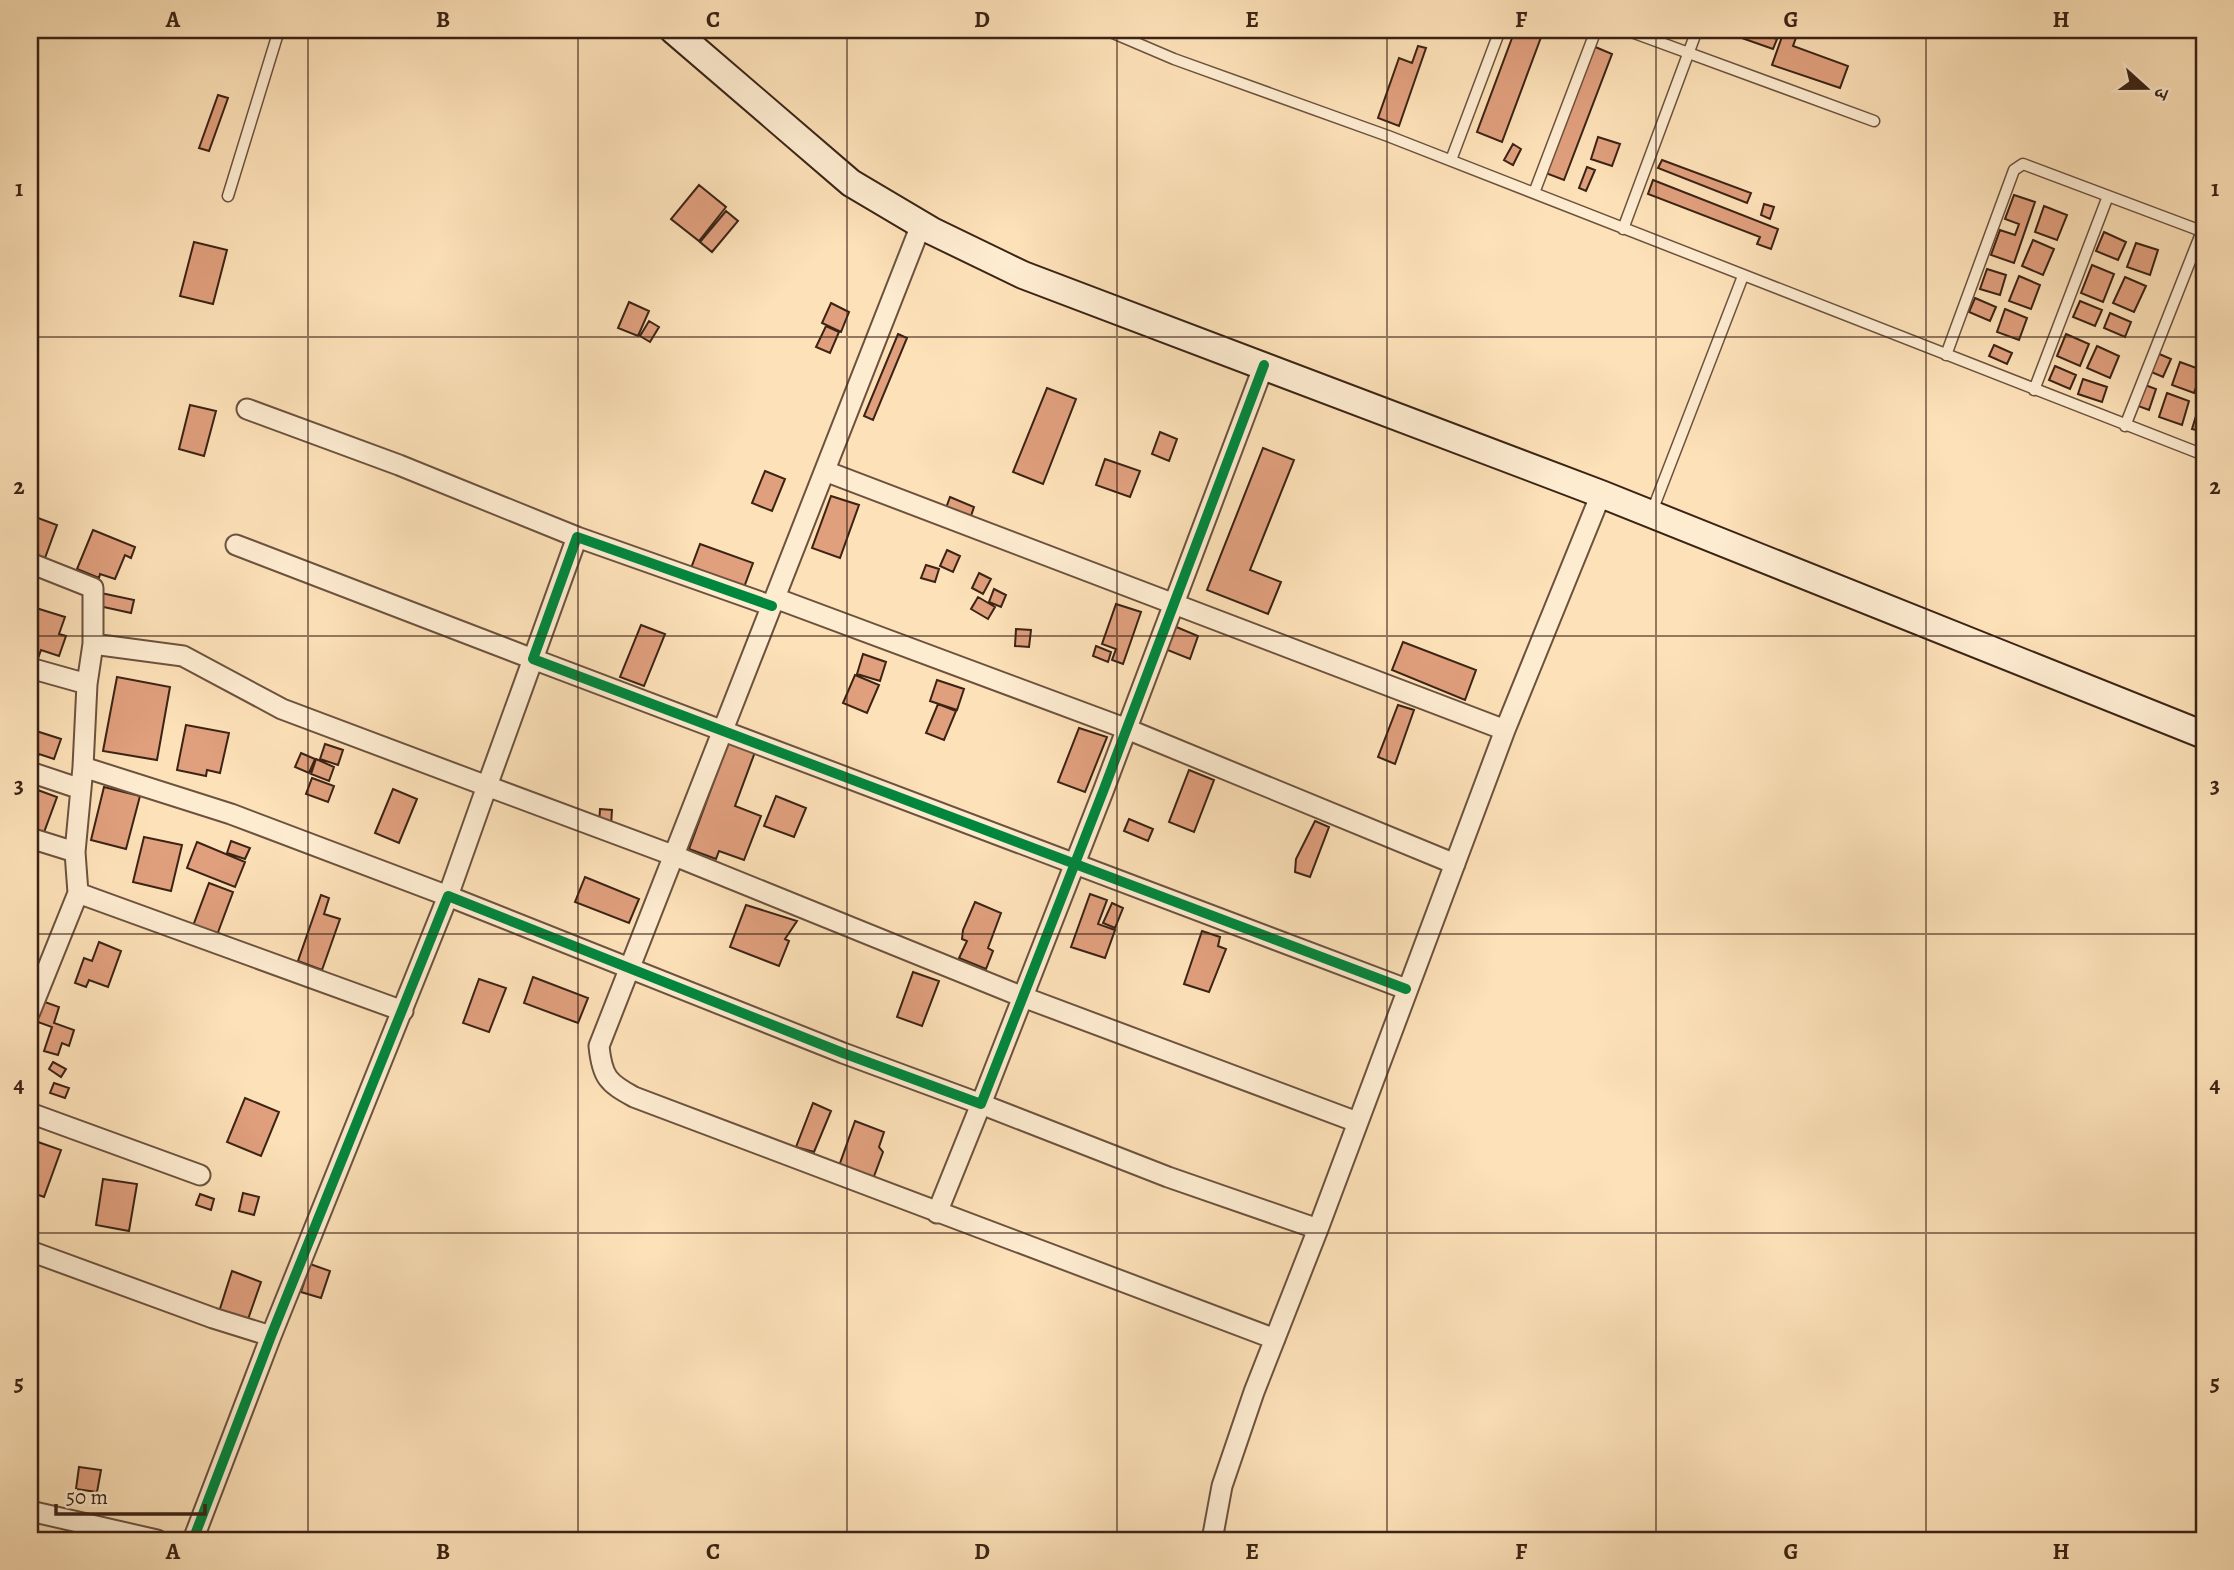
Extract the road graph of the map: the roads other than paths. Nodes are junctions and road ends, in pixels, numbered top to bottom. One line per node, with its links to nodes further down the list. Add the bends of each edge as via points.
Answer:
1 (279, 30): 13 (lane)
2 (673, 30): 14 (main road, via 851,183)
3 (1106, 30): 10 (lane)
4 (1500, 30): 10 (lane)
5 (1596, 30): 11 (lane)
6 (1626, 30): 8 (lane)
7 (1697, 30): 8 (lane)
8 (1688, 52): 9 (lane); 15 (lane)
9 (1874, 121)
10 (1451, 160): 11 (lane)
11 (1534, 193): 15 (lane)
12 (2108, 196): 16 (lane); 18 (lane, via 2032,166 2023,164 2014,170); 20 (lane)
13 (228, 197)
14 (921, 225): 19 (main road, via 1023,275); 24 (street)
15 (1623, 229): 17 (lane)
16 (2203, 231): 22 (lane)
17 (1743, 275): 18 (lane); 26 (lane)
18 (1946, 355): 20 (lane)
19 (1264, 365): 25 (main road); 31 (street)
20 (2034, 390): 22 (lane)
21 (247, 409): 27 (street)
22 (2125, 426): 23 (lane)
23 (2204, 455)
24 (825, 471): 30 (street); 31 (street)
25 (1601, 494): 26 (main road); 38 (street)
26 (1651, 514): 39 (main road)
27 (578, 537): 30 (street); 33 (street)
28 (236, 545): 33 (street)
29 (30, 563): 32 (street, via 93,588)
30 (773, 602): 36 (street); 37 (street)
31 (1175, 603): 36 (street); 38 (street)
32 (93, 644): 35 (street); 42 (street, via 183,656 282,709)
33 (533, 659): 37 (street); 42 (street)
34 (30, 668): 35 (street)
35 (87, 684): 40 (street)
36 (1127, 729): 47 (street); 48 (street)
37 (723, 730): 46 (street); 48 (street)
38 (1505, 730): 47 (street)
39 (2204, 734)
40 (83, 767): 43 (street); 50 (street, via 231,814)
41 (30, 772): 43 (street)
42 (487, 786): 46 (street); 50 (street)
43 (81, 789): 45 (street)
44 (30, 838): 45 (street)
45 (75, 852): 49 (street)
46 (675, 856): 51 (street); 53 (street)
47 (1455, 864): 52 (street)
48 (1075, 865): 52 (street); 53 (street)
49 (78, 893): 54 (street); 55 (street)
50 (448, 897): 51 (street); 54 (street)
51 (631, 970): 56 (street); 60 (street, via 599,1046 601,1064 611,1084 634,1097)
52 (1406, 989): 58 (street)
53 (1023, 997): 56 (street); 58 (street)
54 (402, 1011): 63 (street)
55 (30, 1012)
56 (981, 1104): 60 (street); 61 (street)
57 (30, 1113): 59 (street)
58 (1357, 1122): 61 (street)
59 (200, 1175)
60 (937, 1213): 64 (street)
61 (1318, 1229): 64 (street)
62 (30, 1251): 63 (street)
63 (271, 1336): 67 (street)
64 (1275, 1339): 68 (street, via 1222,1486)
65 (30, 1511): 66 (street)
66 (158, 1540)
67 (193, 1540)
68 (1212, 1540)

